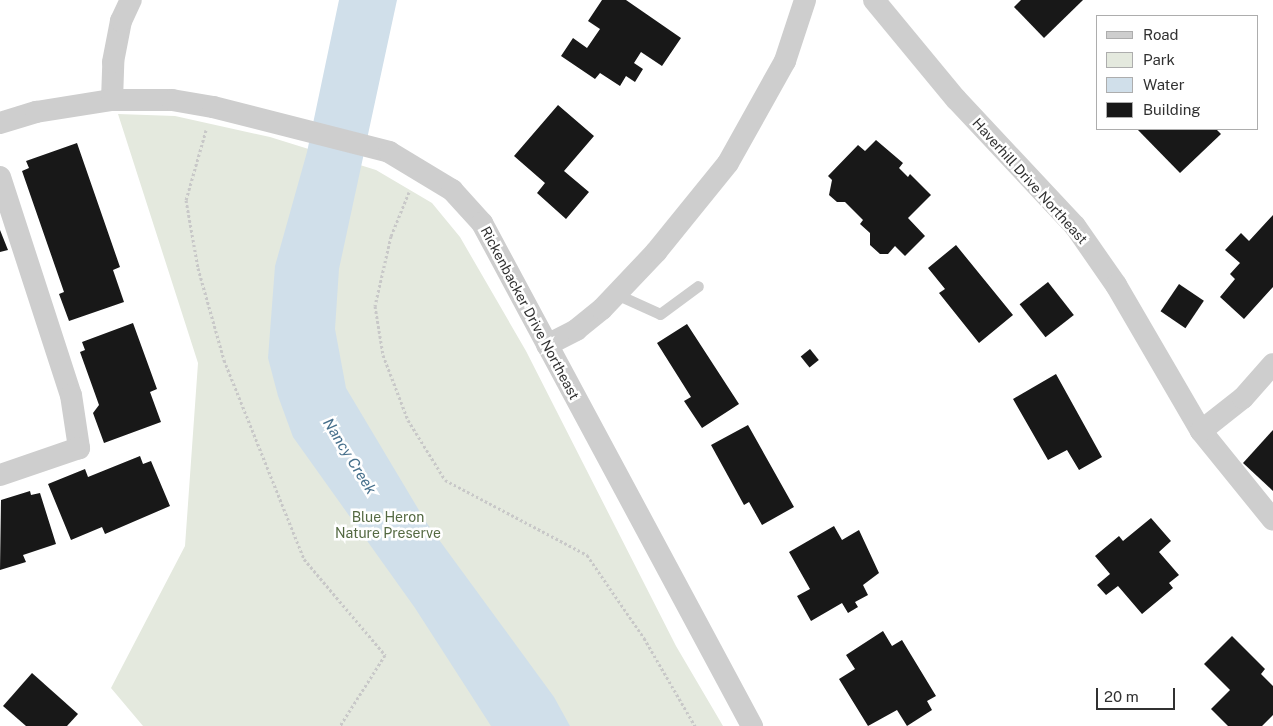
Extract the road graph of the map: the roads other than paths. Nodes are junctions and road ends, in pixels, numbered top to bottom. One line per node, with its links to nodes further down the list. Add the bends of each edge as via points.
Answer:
1 (131, 0): 4 (street, via 122,21 113,62)
2 (806, 0): 8 (street, via 785,61 728,163 656,252)
3 (874, 0): 11 (street, Haverhill Drive Northeast, via 956,99 1075,226 1116,285)
4 (112, 100): 5 (street, Rickenbacker Drive Northeast, via 36,112); 9 (street, Rickenbacker Drive Northeast, via 172,100 213,107 389,152 419,167 452,190 482,223)
5 (0, 123)
6 (0, 177): 12 (street, via 71,395 79,448)
7 (698, 286): 8 (lane, via 660,314)
8 (616, 294): 9 (street, via 576,330)
9 (547, 345): 14 (street, Rickenbacker Drive Northeast)
10 (1273, 364): 11 (street, via 1236,404)
11 (1201, 430): 13 (street, Haverhill Drive Northeast)
12 (0, 475)
13 (1273, 520)
14 (752, 726)

